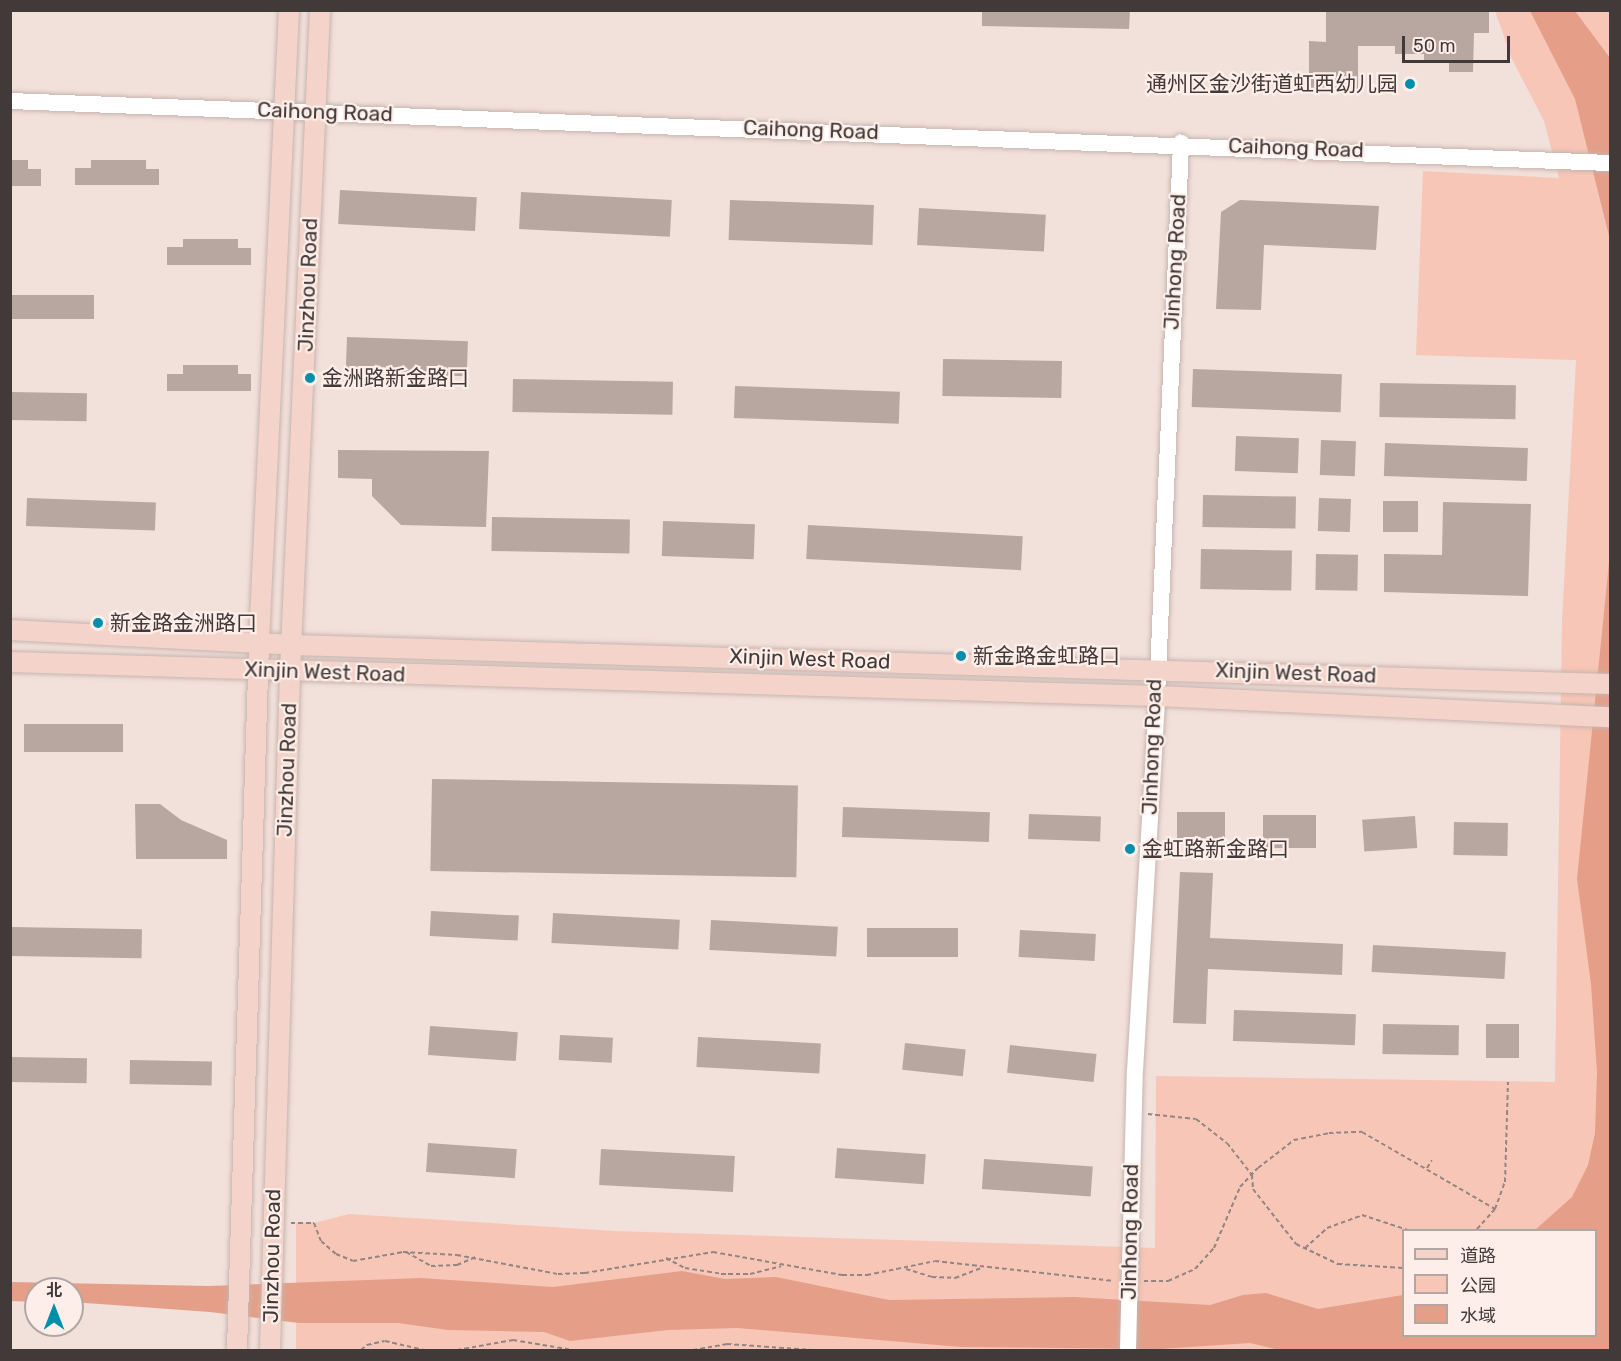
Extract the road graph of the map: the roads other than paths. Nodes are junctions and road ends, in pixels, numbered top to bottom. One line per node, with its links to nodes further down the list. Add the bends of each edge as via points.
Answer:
1 (289, 10): 4 (main road, Jinzhou Road)
2 (320, 10): 5 (main road, Jinzhou Road)
3 (10, 101): 4 (street, Caihong Road)
4 (286, 111): 5 (street, Caihong Road); 9 (main road, Jinzhou Road)
5 (314, 111): 6 (street, Caihong Road); 10 (main road, Jinzhou Road)
6 (1181, 143): 7 (street, Caihong Road); 12 (street, Jinhong Road)
7 (1611, 163)
8 (10, 630): 9 (main road, Xinjin West Road)
9 (259, 641): 10 (main road, Xinjin West Road); 13 (main road, Jinzhou Road)
10 (294, 645): 12 (main road, Xinjin West Road); 14 (main road, Jinzhou Road)
11 (10, 662): 13 (main road, Xinjin West Road)
12 (1156, 668): 15 (main road, Xinjin West Road); 16 (street, Jinhong Road)
13 (259, 669): 14 (main road, Xinjin West Road); 18 (main road, Jinzhou Road)
14 (290, 671): 16 (main road, Xinjin West Road); 19 (main road, Jinzhou Road)
15 (1611, 684)
16 (1157, 696): 17 (main road, Xinjin West Road); 20 (street, Jinhong Road, via 1133,1114)
17 (1611, 717)
18 (237, 1341)
19 (271, 1341)
20 (1128, 1350)

